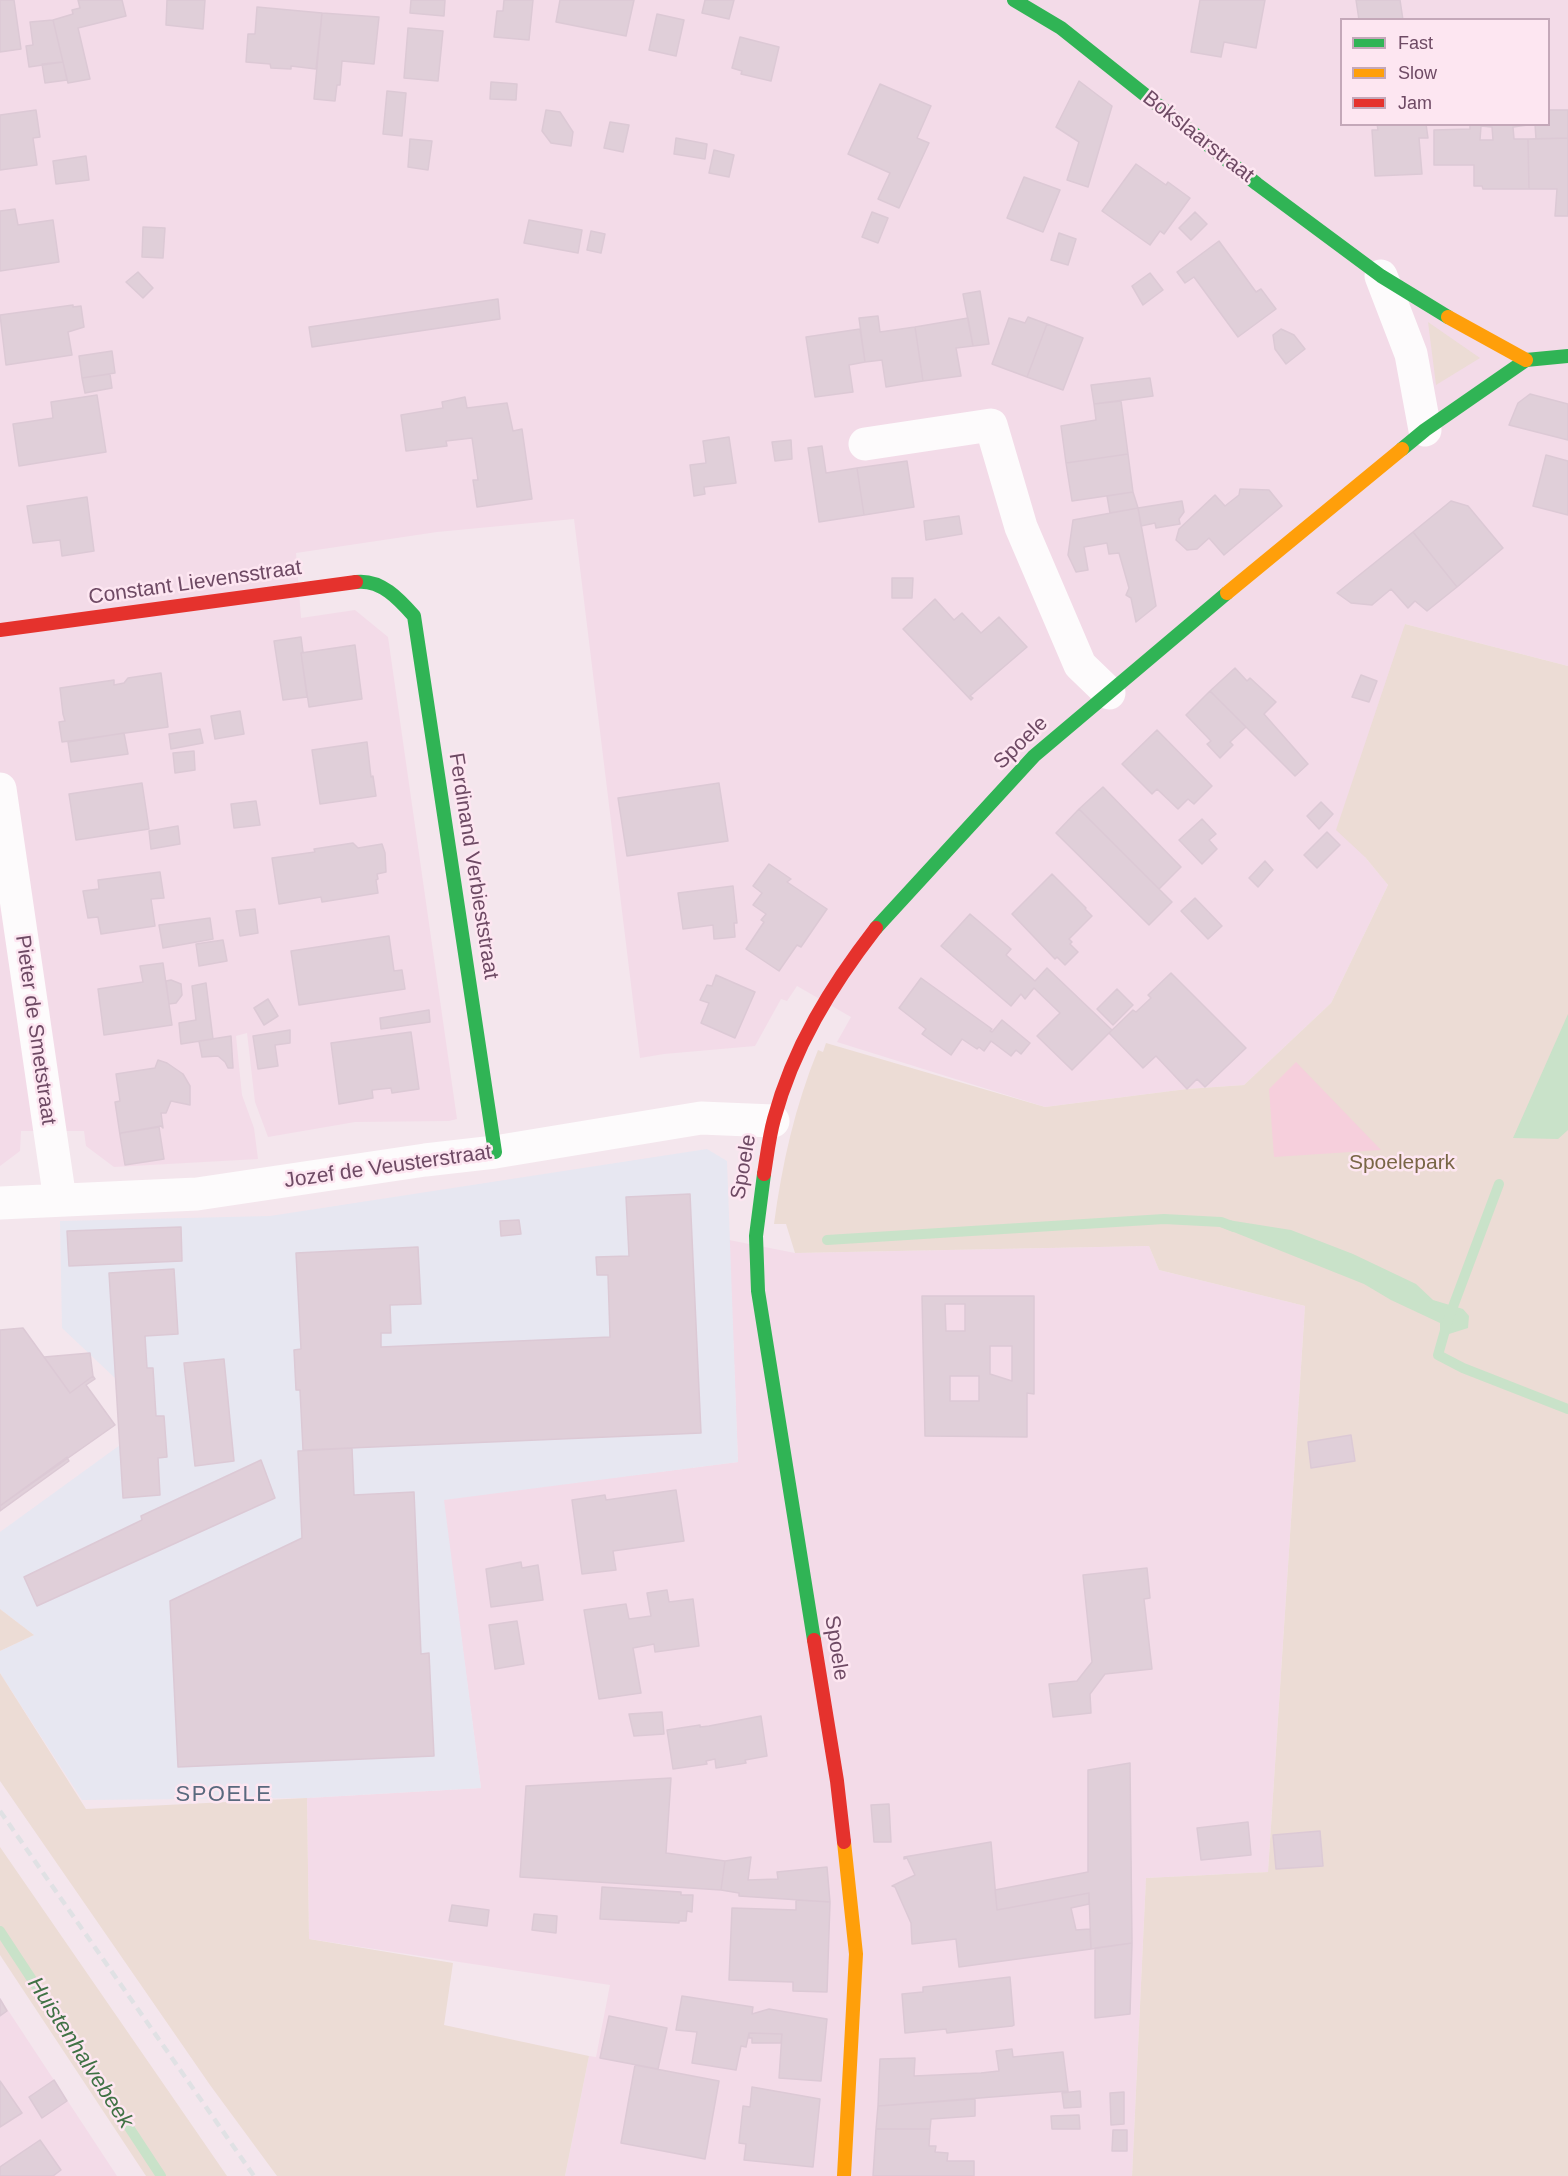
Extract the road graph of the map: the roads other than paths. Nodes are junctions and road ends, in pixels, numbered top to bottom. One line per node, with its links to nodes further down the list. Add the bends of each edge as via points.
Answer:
1 (1014, 0): 2 (street, Bokslaarstraat, via 1060,28 1257,184)
2 (1382, 276): 4 (street, Bokslaarstraat); 5 (street, via 1411,354)
3 (1568, 356): 4 (street)
4 (1526, 360): 5 (street, Spoele)
5 (1425, 430): 9 (street, Spoele)
6 (865, 444): 9 (street, via 991,425 1021,527 1080,665)
7 (394, 594): 8 (street, Constant Lievensstraat, via 366,581); 12 (street, Ferdinand Verbieststraat, via 414,616)
8 (0, 630)
9 (1109, 693): 11 (street, Spoele, via 1034,756 882,921 849,963 812,1022)
10 (0, 793): 13 (street, Pieter de Smetstraat)
11 (774, 1122): 12 (street, Jozef de Veusterstraat, via 701,1118); 15 (street, Spoele, via 758,1212 758,1291 837,1781 856,1953)
12 (495, 1152): 13 (street, Jozef de Veusterstraat, via 197,1194)
13 (60, 1200): 14 (street, Jozef de Veusterstraat)
14 (0, 1203)
15 (844, 2176)

